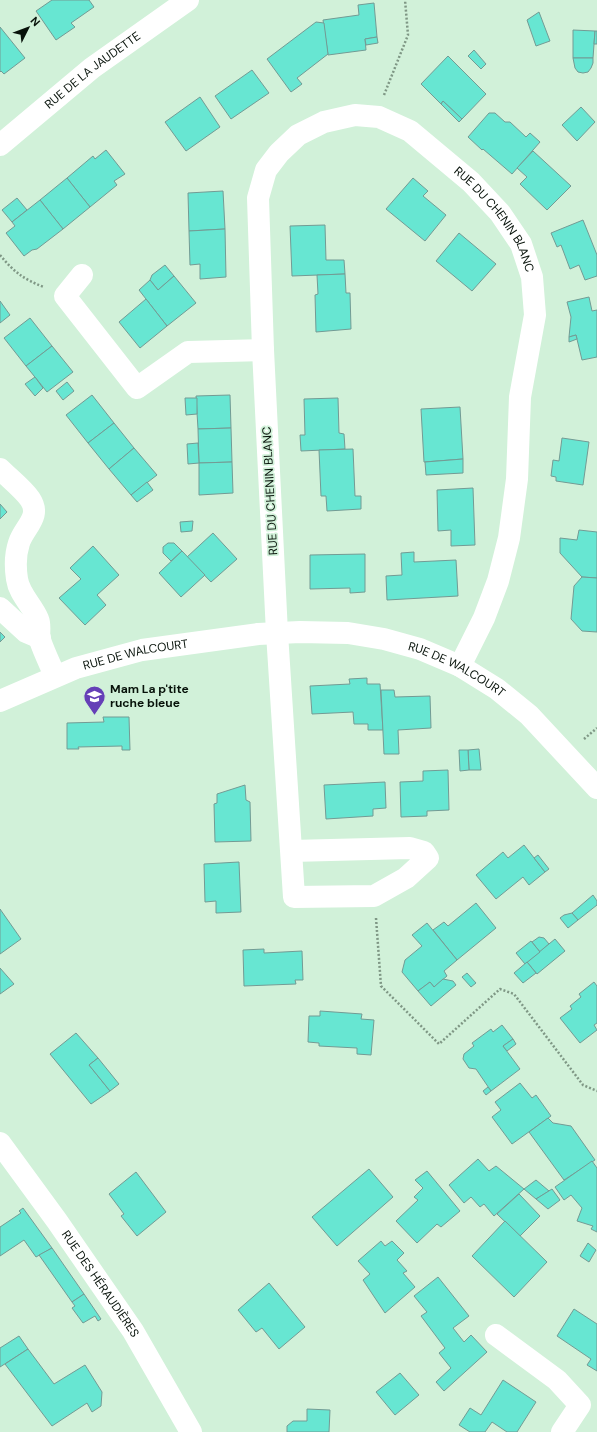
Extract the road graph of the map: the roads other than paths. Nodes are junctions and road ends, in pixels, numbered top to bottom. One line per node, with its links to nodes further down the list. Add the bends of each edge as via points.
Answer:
1 (188, 0): 2 (street, RUE DE LA JAUDETTE, via 92,68)
2 (0, 145)
3 (82, 275): 4 (street, via 65,296 137,388 188,352)
4 (263, 350): 7 (street, RUE DU CHENIN BLANC); 9 (street, RUE DU CHENIN BLANC, via 258,198 266,170 279,153 298,135 324,122 355,115 379,117 410,130 471,182 500,213 521,244 532,277 535,315 520,397 517,479 509,538 498,581 484,618)
5 (0, 469): 8 (street, via 30,499 33,506 33,519 19,541 15,567 22,595 38,620)
6 (0, 608): 8 (street, via 26,632)
7 (277, 633): 9 (street, RUE DE WALCOURT, via 348,633 384,639); 10 (street, RUE DE WALCOURT, via 142,650); 13 (street)
8 (40, 638): 10 (street)
9 (460, 666): 12 (street, RUE DE WALCOURT, via 498,689 529,715)
10 (55, 676): 11 (street, RUE DE WALCOURT)
11 (0, 701)
12 (597, 788)
13 (291, 852): 13 (street, via 294,897 374,896 406,878 428,858 424,852 410,848)
14 (0, 1143): 16 (street, RUE DES HÉRAUDIÈRES, via 132,1331)
15 (496, 1335): 17 (street, via 557,1380 580,1405)
16 (191, 1432)
17 (562, 1432)

